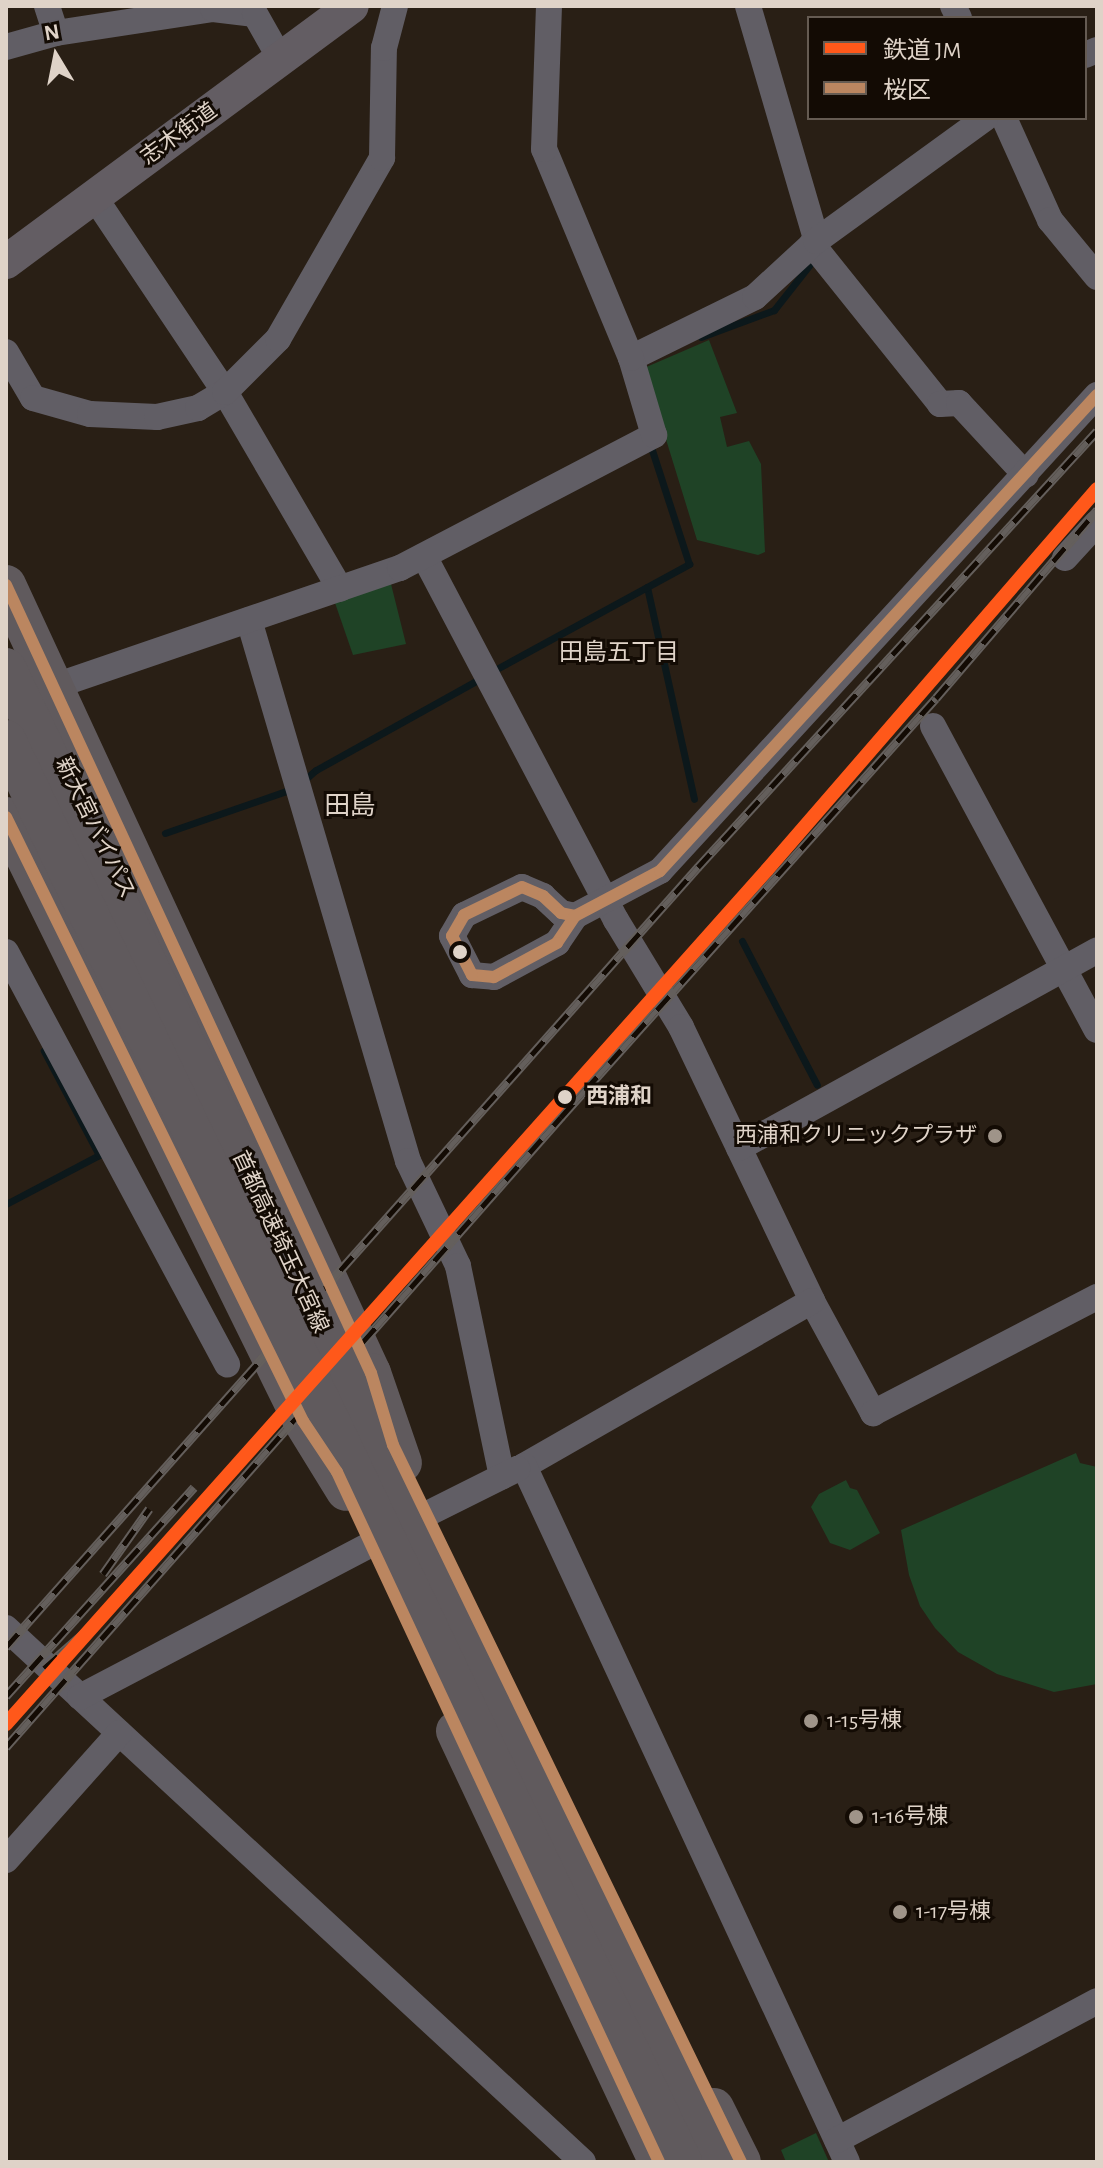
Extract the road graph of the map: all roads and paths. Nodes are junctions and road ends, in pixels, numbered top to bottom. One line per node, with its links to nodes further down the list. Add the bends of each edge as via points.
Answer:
1 (47, 6): 7 (street)
2 (352, 6): 6 (main road, 志木街道)
3 (395, 6): 18 (street, via 384,48 382,158 278,339)
4 (549, 6): 17 (street, via 544,149)
5 (748, 6): 13 (street)
6 (321, 18): 9 (main road, 志木街道)
7 (56, 33): 8 (street); 9 (street, via 213,9 255,14)
8 (6, 47)
9 (281, 60): 12 (main road, 志木街道)
10 (982, 120): 13 (street)
11 (1005, 120): 15 (street, via 1050,220)
12 (93, 195): 14 (main road, 志木街道); 18 (street)
13 (815, 243): 17 (street, via 755,297); 20 (street, via 940,404 959,403)
14 (6, 262)
15 (1097, 277)
16 (6, 352): 18 (street, via 33,398 90,414 157,417 198,408)
17 (631, 358): 22 (street, via 654,435)
18 (225, 392): 25 (street)
19 (1097, 395): 20 (street)
20 (1026, 475): 34 (street, via 660,871)
21 (1097, 523): 23 (street)
22 (424, 556): 25 (street); 34 (street)
23 (1065, 558)
24 (6, 585): 29 (highway)
25 (340, 589): 26 (street)
26 (249, 620): 29 (street); 45 (street, via 408,1161 458,1266)
27 (6, 642): 44 (highway, 新大宮バイパス)
28 (6, 668): 58 (highway, 首都高速埼玉大宮線, bridge)
29 (55, 686): 44 (highway, via 371,1373)
30 (933, 726): 38 (street)
31 (6, 740): 57 (highway, 首都高速埼玉大宮線, bridge)
32 (6, 763): 46 (highway, via 315,1410)
33 (6, 817): 46 (highway, via 303,1421)
34 (606, 900): 35 (street); 40 (street, via 681,1027)
35 (575, 916)
36 (1097, 950): 38 (street)
37 (6, 952): 43 (street)
38 (1063, 969): 39 (street); 40 (street)
39 (1097, 1030)
40 (739, 1148): 42 (street)
41 (1097, 1297): 42 (street, via 873,1413)
42 (812, 1301): 45 (street)
43 (227, 1365)
44 (393, 1445): 47 (highway)
45 (513, 1471): 47 (street); 54 (street)
46 (337, 1472): 48 (highway)
47 (427, 1514): 59 (highway)
48 (370, 1545): 50 (street); 56 (highway)
49 (6, 1628): 50 (street)
50 (80, 1697): 51 (street)
51 (119, 1733): 52 (street); 55 (street)
52 (6, 1860)
53 (1097, 2001): 54 (street)
54 (842, 2151)
55 (583, 2162)
56 (659, 2162)
57 (682, 2162)
58 (719, 2162)
59 (741, 2162)

